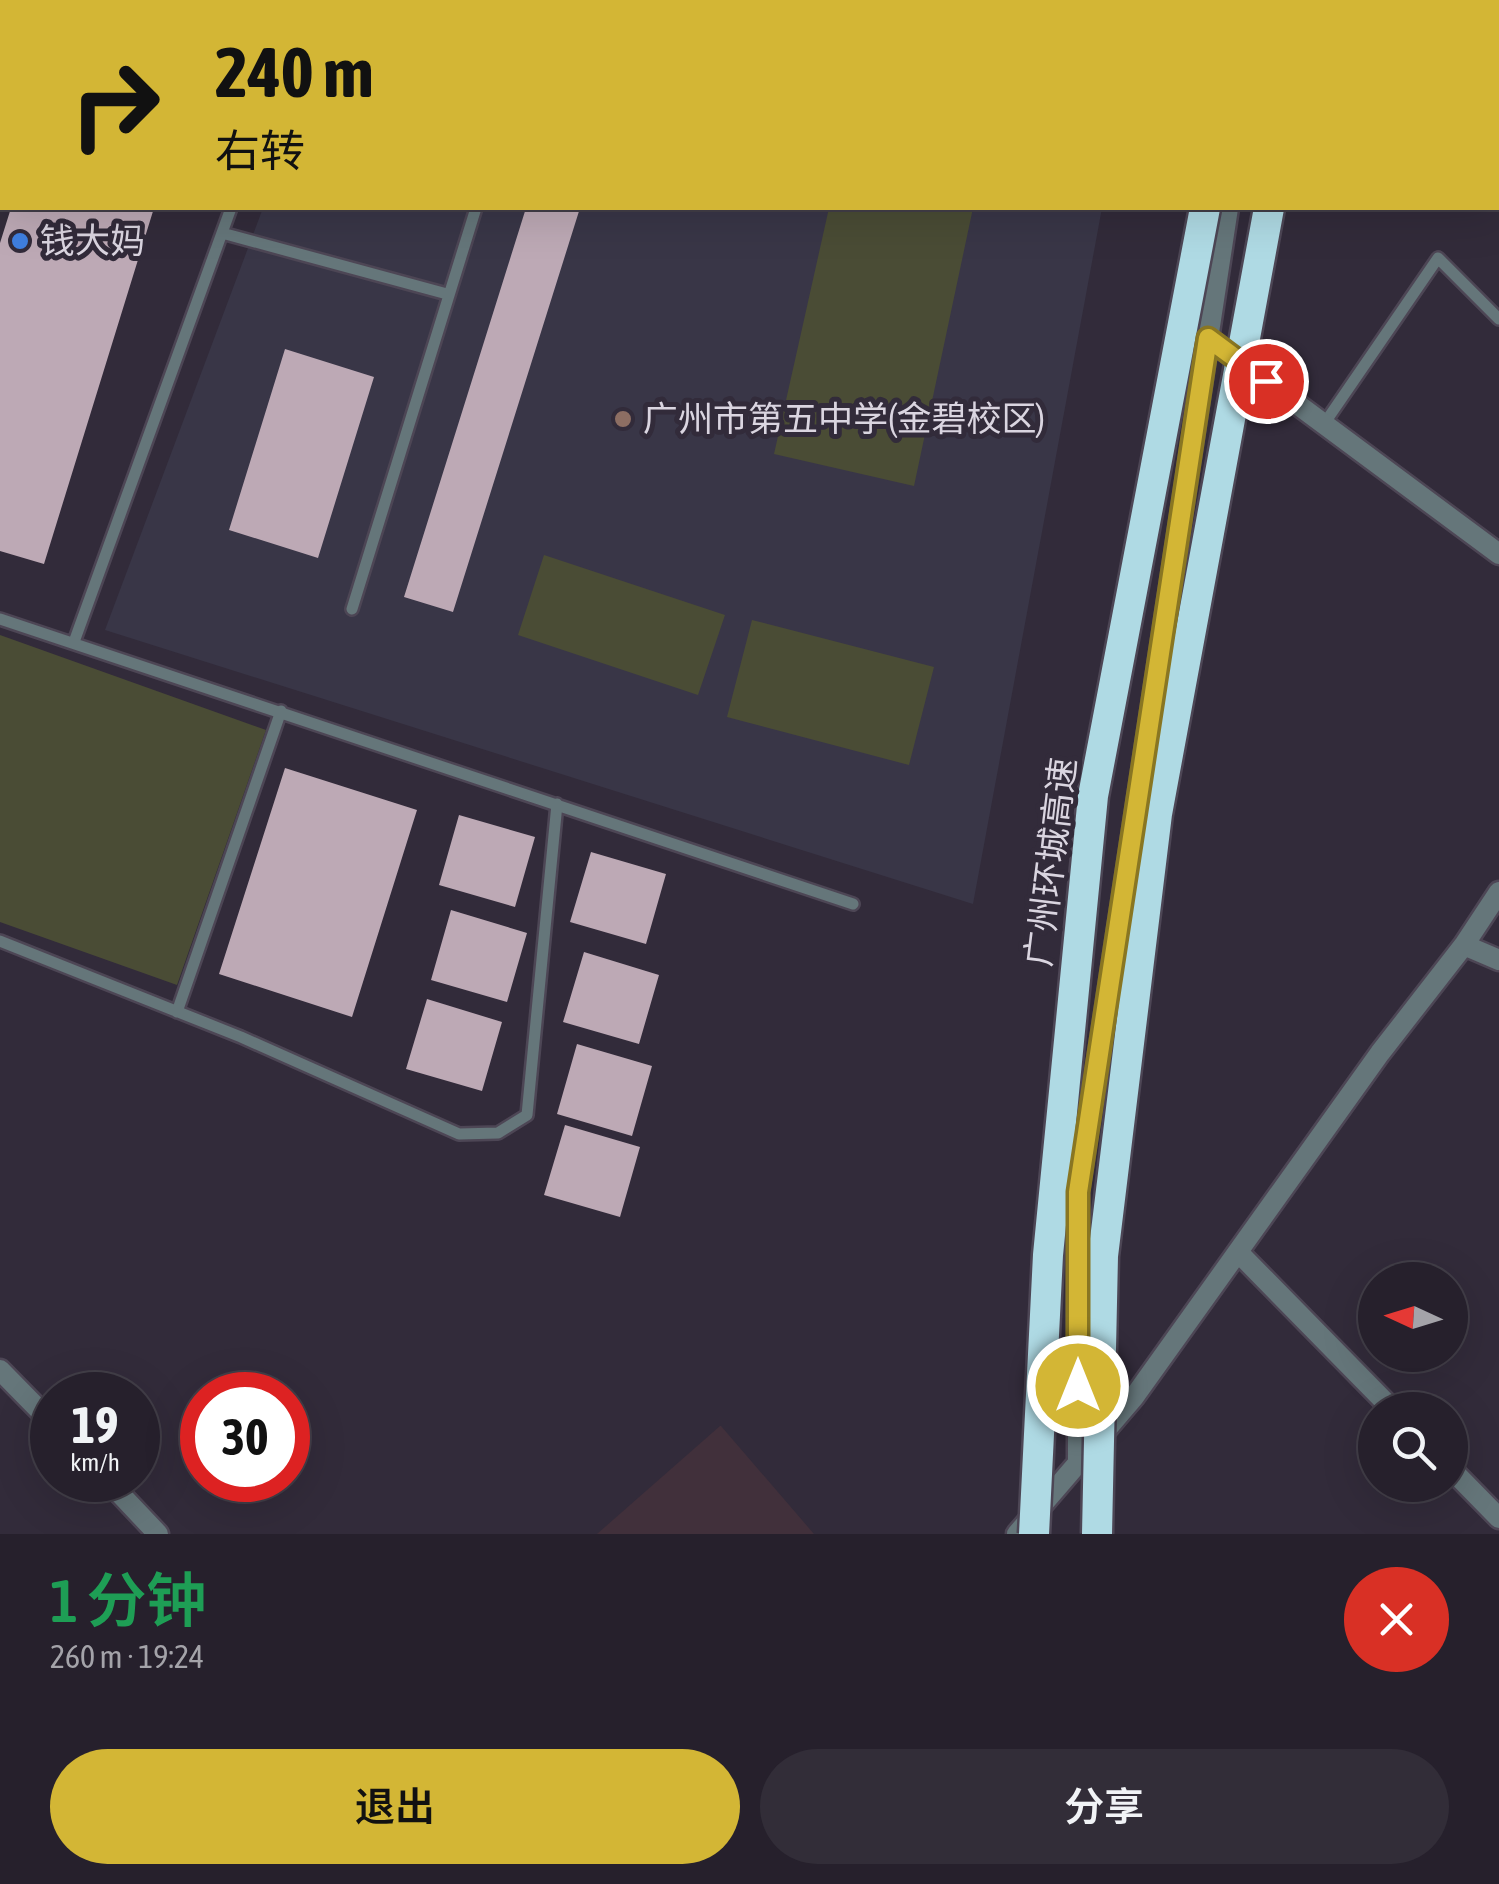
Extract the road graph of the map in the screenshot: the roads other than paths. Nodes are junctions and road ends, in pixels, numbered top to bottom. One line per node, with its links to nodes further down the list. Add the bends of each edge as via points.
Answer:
1 (230, 210): 6 (lane)
2 (475, 210): 7 (lane)
3 (1205, 210): 33 (highway, 广州环城高速, bridge, via 1093,796 1048,1255)
4 (1228, 210): 9 (street)
5 (1269, 210): 34 (highway, bridge, via 1158,814 1103,1256)
6 (222, 234): 7 (lane); 14 (lane)
7 (447, 294): 12 (lane)
8 (1499, 319): 10 (lane, via 1438,258)
9 (1208, 338): 10 (street); 27 (street, via 1078,1192)
10 (1324, 424): 11 (street)
11 (1499, 554)
12 (352, 609)
13 (0, 618): 14 (lane)
14 (74, 642): 15 (lane)
15 (280, 711): 16 (lane); 22 (lane)
16 (557, 804): 18 (lane); 22 (lane, via 528,1115 498,1132 459,1134)
17 (1499, 892): 20 (street)
18 (853, 904)
19 (0, 941): 22 (lane)
20 (1464, 944): 21 (street); 23 (street)
21 (1499, 960)
22 (177, 1012)
23 (1238, 1252): 25 (street); 27 (street)
24 (0, 1370): 26 (street)
25 (1374, 1392)
26 (30, 1401)
27 (1078, 1463): 32 (street)
28 (1468, 1486): 30 (street)
29 (128, 1502): 31 (street)
30 (1499, 1518)
31 (158, 1534)
32 (1017, 1534)
33 (1034, 1534)
34 (1097, 1534)

